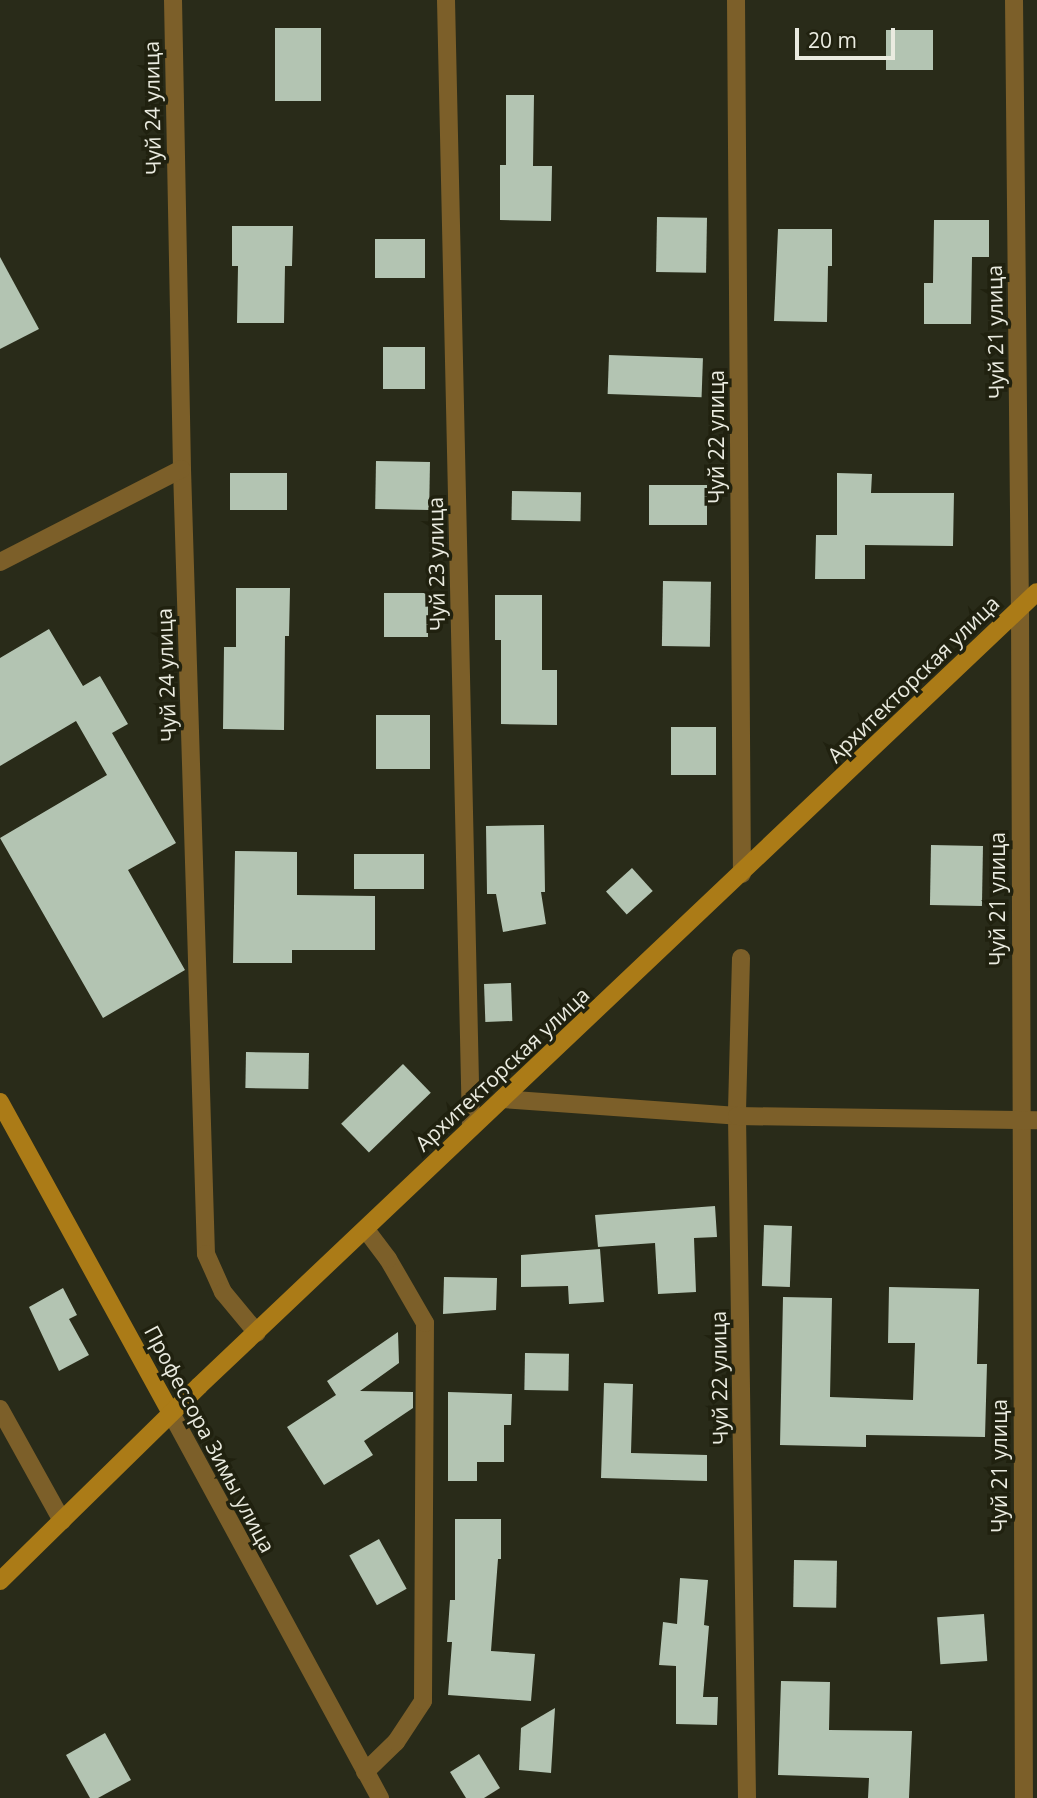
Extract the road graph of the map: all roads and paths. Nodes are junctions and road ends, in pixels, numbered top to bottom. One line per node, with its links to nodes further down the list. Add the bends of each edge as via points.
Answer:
1 (173, 0): 5 (street, Чуй 24 улица)
2 (446, 0): 15 (street, Чуй 23 улица)
3 (736, 0): 9 (street, Чуй 22 улица)
4 (1014, 0): 8 (street, Чуй 21 улица)
5 (182, 469): 6 (street); 17 (street, Чуй 24 улица, via 206,1254 223,1292)
6 (0, 562)
7 (1037, 592): 8 (street, Архитекторская улица)
8 (1020, 609): 9 (street, Архитекторская улица); 14 (street, Чуй 21 улица)
9 (742, 874): 11 (street, Архитекторская улица)
10 (741, 958): 13 (street, Чуй 22 улица)
11 (502, 1099): 13 (street); 15 (street, Архитекторская улица)
12 (0, 1102): 19 (street, Профессора Зимы улица)
13 (737, 1116): 14 (street); 24 (street, Чуй 22 улица)
14 (1028, 1120): 25 (street, Чуй 21 улица)
15 (471, 1127): 16 (street, Архитекторская улица)
16 (366, 1230): 17 (street, Архитекторская улица); 22 (street, via 425,1323 425,1336 422,1701 396,1742)
17 (257, 1333): 19 (street, Архитекторская улица)
18 (0, 1409): 20 (street)
19 (171, 1413): 20 (street, Архитекторская улица); 22 (street, Профессора Зимы улица)
20 (62, 1521): 21 (street, Архитекторская улица)
21 (0, 1581)
22 (365, 1772): 23 (street, Профессора Зимы улица)
23 (380, 1798)
24 (747, 1798)
25 (1024, 1798)

